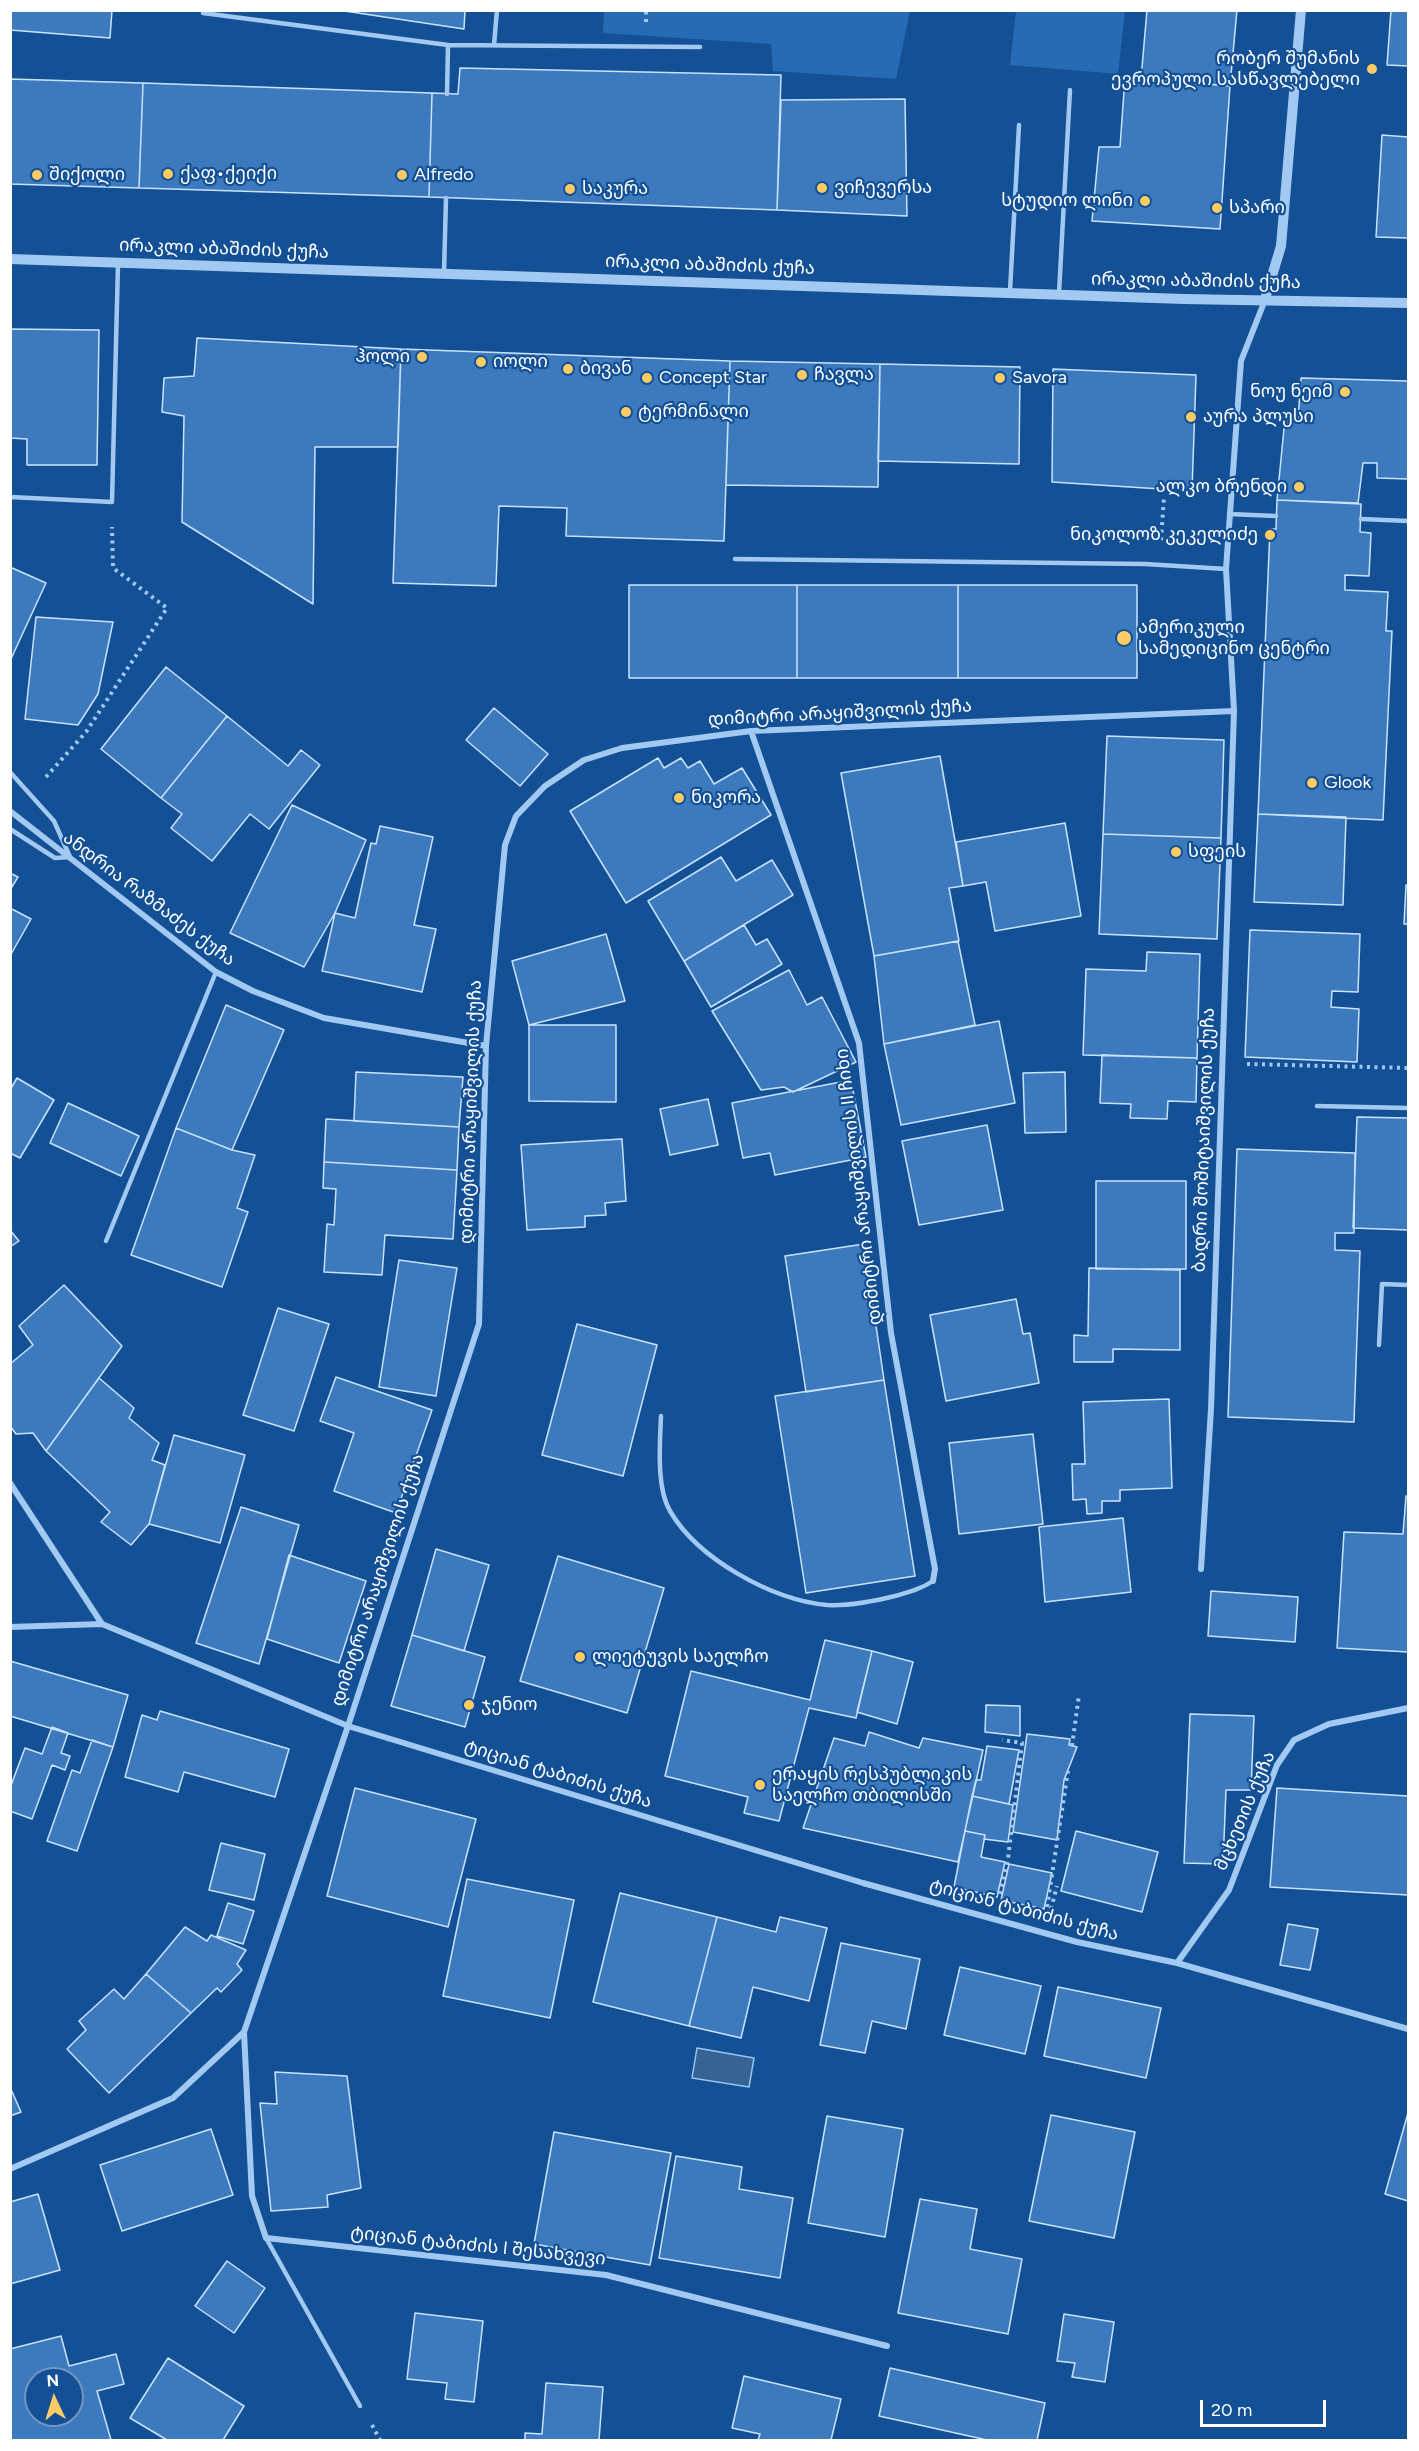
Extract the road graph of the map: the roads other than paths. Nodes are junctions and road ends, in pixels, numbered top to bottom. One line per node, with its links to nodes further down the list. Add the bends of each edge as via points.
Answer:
1 (496, 10): 5 (lane)
2 (1301, 10): 16 (street, via 1281,246)
3 (203, 13): 4 (lane)
4 (448, 45): 5 (lane); 8 (lane)
5 (494, 45): 6 (lane)
6 (700, 46)
7 (1070, 90): 15 (lane)
8 (447, 94)
9 (1019, 125): 14 (lane)
10 (446, 198): 13 (lane)
11 (10, 259): 12 (street, ირაკლი აბაშიძის ქუჩა)
12 (118, 262): 13 (street, ირაკლი აბაშიძის ქუჩა); 18 (lane, via 112,502)
13 (444, 273): 14 (street, ირაკლი აბაშიძის ქუჩა)
14 (1010, 291): 15 (street, ირაკლი აბაშიძის ქუჩა)
15 (1059, 293): 16 (street, ირაკლი აბაშიძის ქუჩა)
16 (1265, 299): 17 (street, ირაკლი აბაშიძის ქუჩა); 19 (street, via 1241,361)
17 (1408, 303)
18 (10, 497)
19 (1229, 514): 20 (lane); 24 (street)
20 (1276, 516)
21 (1361, 519): 22 (lane)
22 (1408, 521)
23 (735, 559): 24 (lane)
24 (1226, 568): 25 (street)
25 (1233, 711): 26 (street, დიმიტრი არაყიშვილის ქუჩა); 40 (street, ბადრი შოშიტაიშვილის ქუჩა, via 1211,1409)
26 (751, 731): 32 (street, დიმიტრი არაყიშვილის ქუჩა, via 622,748 584,760 545,786 516,816 505,845); 41 (street, დიმიტრი არაყიშვილის II ჩიხი, via 859,1043 891,1333 935,1569)
27 (10, 772): 30 (lane, via 54,821)
28 (10, 811): 30 (street, ანდრია რაზმაძეს ქუჩა)
29 (10, 829): 30 (lane, via 55,858)
30 (70, 857): 31 (street, ანდრია რაზმაძეს ქუჩა)
31 (216, 972): 32 (street, ანდრია რაზმაძეს ქუჩა, via 324,1018); 35 (lane)
32 (486, 1046): 45 (street, დიმიტრი არაყიშვილის ქუჩა, via 480,1323)
33 (1317, 1106): 34 (lane)
34 (1408, 1108)
35 (106, 1241)
36 (1408, 1285): 37 (lane, via 1382,1284)
37 (1379, 1345)
38 (661, 1416): 41 (lane, via 659,1469 669,1510 699,1548 740,1574 792,1598 828,1605 882,1599)
39 (10, 1484): 42 (street)
40 (1201, 1569)
41 (933, 1581)
42 (102, 1624): 43 (street); 45 (street, ტიციან ტაბიძის ქუჩა)
43 (10, 1627)
44 (1408, 1708): 46 (street, მცხეთის ქუჩა, via 1329,1724 1294,1740 1277,1765 1229,1890)
45 (348, 1726): 46 (street, ტიციან ტაბიძის ქუჩა, via 863,1883 1077,1942); 48 (street)
46 (1177, 1964): 47 (street, ტიციან ტაბიძის ქუჩა)
47 (1408, 2029)
48 (244, 2032): 49 (street, via 173,2098); 50 (street, via 252,2196)
49 (10, 2169)
50 (266, 2238): 51 (street, ტიციან ტაბიძის I შესახვევი, via 606,2275); 52 (lane)
51 (887, 2346)
52 (360, 2406)

